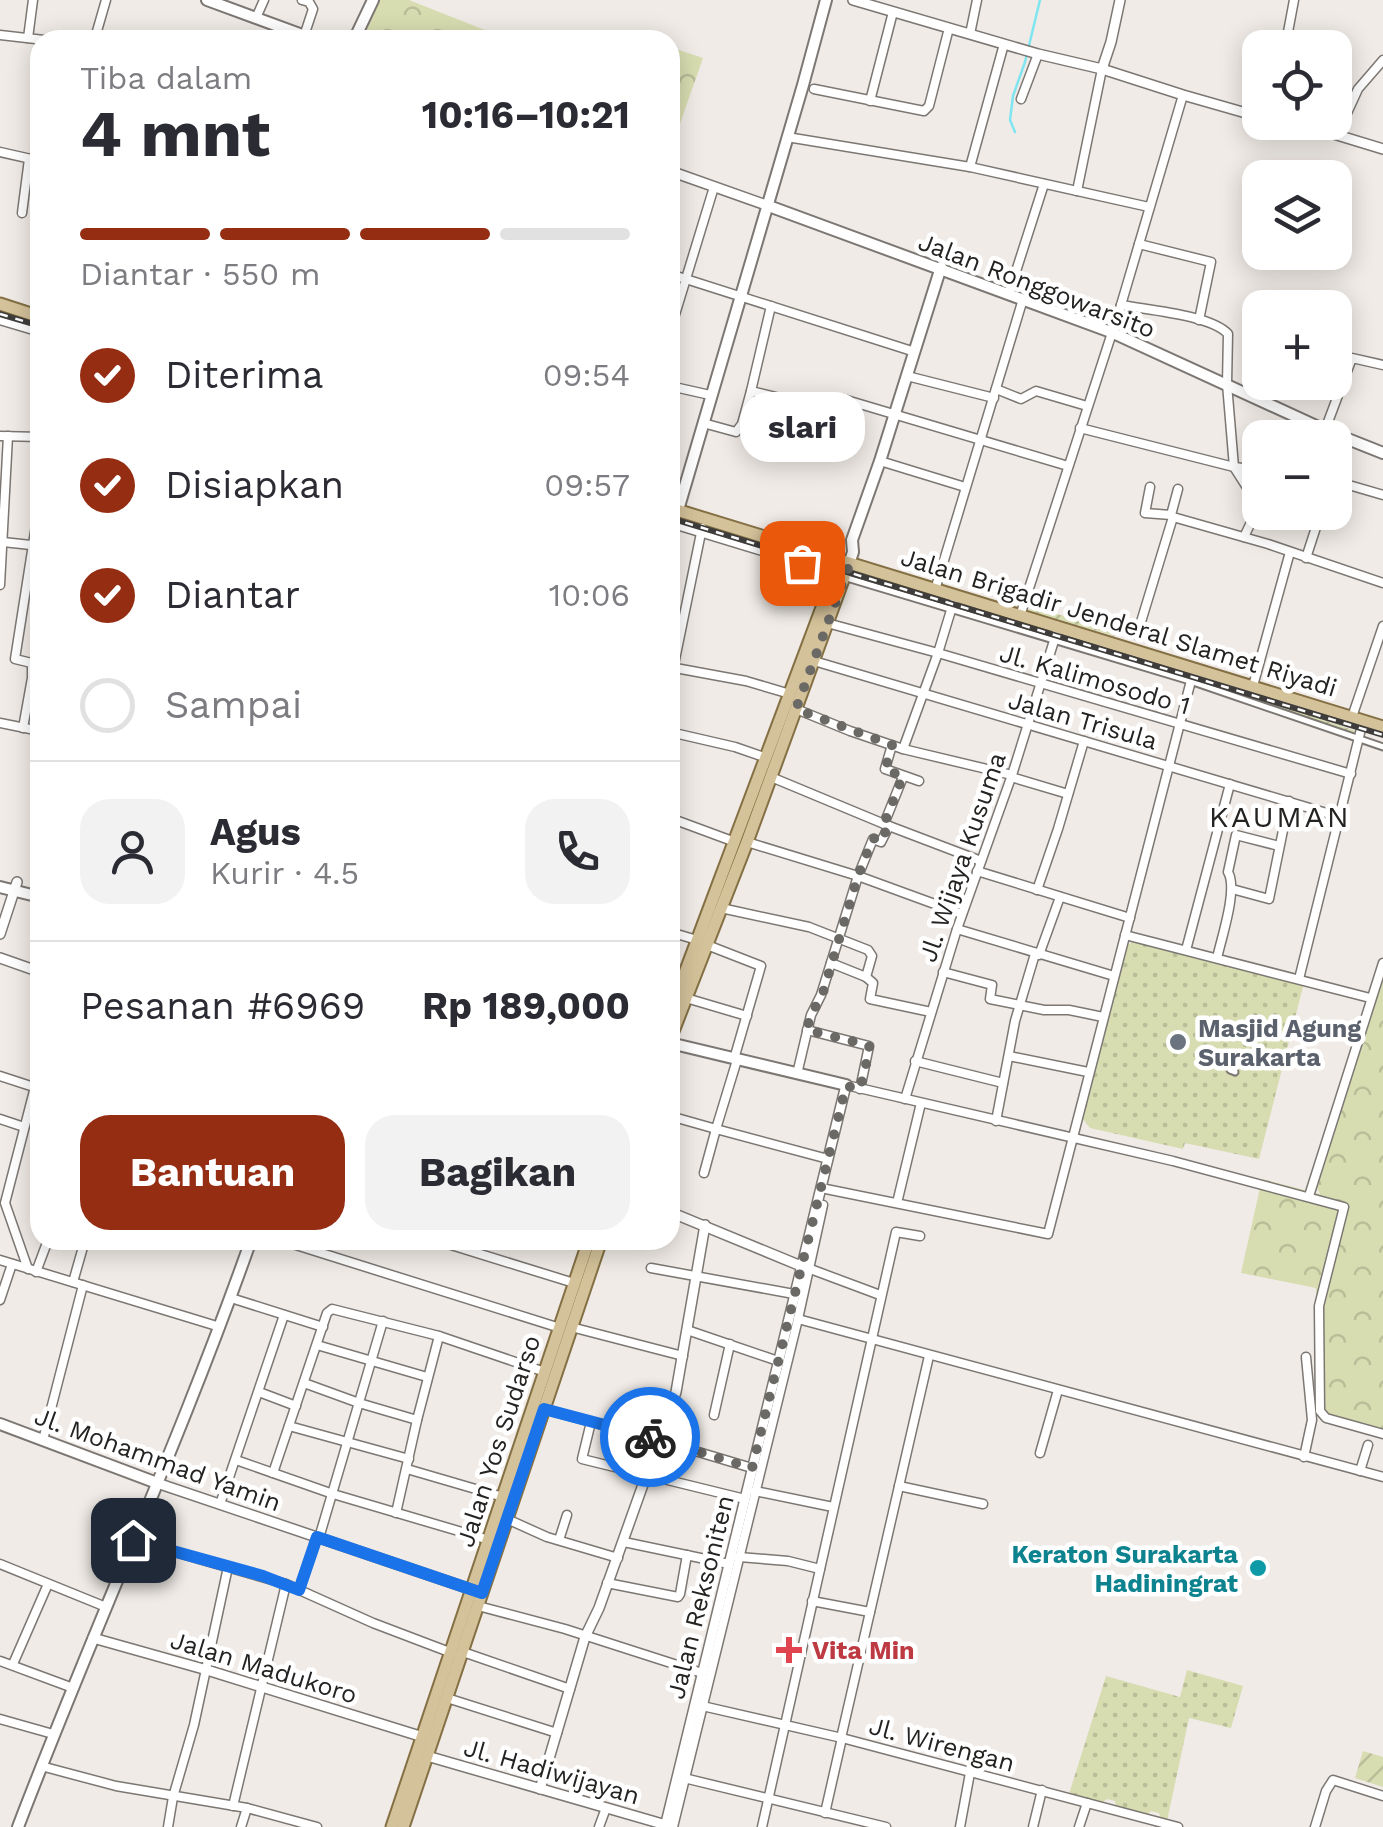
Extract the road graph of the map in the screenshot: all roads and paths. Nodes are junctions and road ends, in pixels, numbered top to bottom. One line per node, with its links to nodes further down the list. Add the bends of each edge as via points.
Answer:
1 (33, 0): 22 (street)
2 (106, 0): 15 (street)
3 (207, 0): 13 (main road)
4 (264, 0): 13 (street)
5 (302, 0): 17 (street, via 312,8)
6 (373, 0): 18 (main road)
7 (826, 0): 33 (main road)
8 (854, 0): 12 (street)
9 (977, 0): 20 (street)
10 (1120, 0): 26 (street)
11 (1294, 0): 19 (street)
12 (894, 12): 14 (street); 30 (street)
13 (256, 18): 16 (main road)
14 (949, 28): 20 (street); 30 (street, via 926,109)
15 (99, 30)
16 (288, 30)
17 (311, 30)
18 (359, 30)
19 (1288, 30)
20 (970, 34): 23 (street)
21 (0, 35): 22 (street)
22 (28, 38)
23 (1004, 44): 24 (street); 38 (street)
24 (1034, 53): 26 (street); 29 (street)
25 (1383, 61): 31 (street)
26 (1102, 69): 28 (street); 42 (street)
27 (814, 89): 30 (street)
28 (1183, 96): 32 (street); 44 (street)
29 (1021, 99)
30 (870, 101)
31 (1352, 102)
32 (1242, 112)
33 (787, 137): 38 (street); 43 (main road)
34 (1352, 140): 35 (street)
35 (1383, 149)
36 (0, 152): 37 (street)
37 (29, 159): 45 (street)
38 (970, 168): 40 (street)
39 (680, 175): 41 (street, Jalan Ronggowarsito)
40 (1050, 186): 42 (street); 50 (street)
41 (714, 187): 43 (street, Jalan Ronggowarsito); 49 (street)
42 (1076, 191): 44 (street)
43 (766, 204): 47 (main road, Jalan Ronggowarsito); 51 (main road)
44 (1149, 207): 46 (street)
45 (22, 213)
46 (1139, 244): 55 (street); 59 (street, via 1212,262)
47 (941, 268): 50 (main road, Jalan Ronggowarsito); 62 (main road)
48 (680, 277): 49 (street)
49 (687, 279): 51 (street); 53 (street)
50 (1009, 293): 52 (main road, Jalan Ronggowarsito)
51 (739, 296): 56 (street); 69 (main road)
52 (1023, 299): 61 (main road, Jalan Ronggowarsito); 68 (street)
53 (680, 300)
54 (0, 304): 57 (main road)
55 (1121, 305): 59 (street); 61 (street)
56 (770, 306): 62 (street); 67 (street)
57 (30, 314)
58 (0, 320): 60 (street)
59 (1199, 320): 65 (street, via 1228,334)
60 (30, 329)
61 (1111, 332): 65 (main road, Jalan Ronggowarsito); 70 (street)
62 (914, 352): 64 (main road)
63 (1383, 366): 73 (street, via 1352,358)
64 (906, 376): 68 (street); 71 (main road)
65 (1226, 384): 72 (main road, Jalan Ronggowarsito); 83 (street)
66 (680, 388): 69 (street)
67 (751, 390): 71 (street, via 829,410 843,399); 74 (street, via 736,432)
68 (995, 394): 70 (street, via 1021,399 1036,391); 78 (street)
69 (710, 395): 74 (main road)
70 (1087, 406): 75 (street)
71 (895, 414): 78 (street); 81 (main road)
72 (1304, 420)
73 (1330, 420)
74 (703, 423): 90 (main road)
75 (1080, 428): 82 (street); 83 (street)
76 (4, 436): 77 (street); 85 (street)
77 (30, 437)
78 (980, 439): 82 (street); 87 (street)
79 (1352, 440): 80 (main road, Jalan Ronggowarsito)
80 (1383, 453)
81 (880, 462): 87 (street); 104 (main road, via 843,550)
82 (1068, 466): 111 (street)
83 (1234, 467): 84 (street); 98 (street, via 1257,502)
84 (1242, 468)
85 (3, 483): 99 (street)
86 (1352, 486): 91 (street)
87 (965, 487): 109 (street)
88 (1150, 487): 93 (street, via 1145,513)
89 (1178, 488): 93 (street)
90 (680, 491)
91 (1383, 495)
92 (680, 511): 94 (main road, Jalan Brigadir Jenderal Slamet Riyadi)
93 (1172, 516): 98 (street); 116 (street)
94 (704, 518): 97 (street); 101 (main road, Jalan Brigadir Jenderal Slamet Riyadi)
95 (680, 526): 97 (street)
96 (1316, 530): 103 (street)
97 (702, 532): 101 (street); 114 (street)
98 (1244, 537): 102 (street)
99 (3, 542): 100 (street); 108 (street)
100 (30, 545)
101 (777, 549): 104 (main road, Jalan Brigadir Jenderal Slamet Riyadi); 105 (street)
102 (1290, 552): 103 (street); 125 (street)
103 (1306, 558): 107 (street)
104 (845, 561): 105 (main road); 109 (main road, Jalan Brigadir Jenderal Slamet Riyadi)
105 (839, 575): 110 (street); 112 (main road); 127 (main road)
106 (30, 578): 119 (street)
107 (1383, 583)
108 (0, 585)
109 (935, 590): 110 (main road, Jalan Brigadir Jenderal Slamet Riyadi)
110 (953, 603): 111 (main road, Jalan Brigadir Jenderal Slamet Riyadi); 115 (street); 117 (street)
111 (1020, 616): 115 (main road, Jalan Brigadir Jenderal Slamet Riyadi)
112 (827, 623): 117 (street, Jl. Kalimosodo 1); 120 (main road)
113 (1383, 626): 130 (street)
114 (680, 632)
115 (1057, 634): 123 (main road, Jalan Brigadir Jenderal Slamet Riyadi); 124 (street, Jl. Wijaya Kusuma)
116 (1137, 635)
117 (938, 653): 124 (street, Jl. Kalimosodo 1); 128 (street)
118 (0, 658): 119 (street)
119 (15, 659): 121 (street)
120 (814, 661): 128 (street, Jalan Trisula); 129 (main road)
121 (30, 662)
122 (680, 669): 127 (street)
123 (1192, 675): 125 (main road, Jalan Brigadir Jenderal Slamet Riyadi); 133 (street); 138 (street)
124 (1041, 685): 132 (street, Jl. Wijaya Kusuma); 133 (street, Jl. Kalimosodo 1)
125 (1252, 686): 130 (main road, Jalan Brigadir Jenderal Slamet Riyadi)
126 (30, 687): 135 (street)
127 (790, 694): 143 (main road)
128 (923, 694): 132 (street, Jalan Trisula); 142 (street)
129 (796, 709): 140 (street); 146 (main road)
130 (1358, 719): 134 (main road, Jalan Brigadir Jenderal Slamet Riyadi); 138 (street)
131 (0, 723): 135 (street)
132 (1028, 724): 139 (street, Jalan Trisula); 148 (street, Jl. Wijaya Kusuma)
133 (1179, 724): 144 (street); 145 (street, Jl. Kalimosodo 1)
134 (1383, 727)
135 (23, 728): 136 (street)
136 (30, 729)
137 (680, 734): 143 (street)
138 (1359, 738): 141 (street); 145 (street)
139 (1084, 741): 144 (street, Jalan Trisula); 151 (street)
140 (892, 745): 142 (street); 147 (street, via 885,770)
141 (1383, 746)
142 (903, 749): 148 (street)
143 (766, 758): 158 (main road)
144 (1168, 766): 150 (street, Jalan Trisula); 170 (street)
145 (1351, 774): 153 (street)
146 (771, 776): 156 (street); 158 (main road)
147 (903, 776): 149 (street); 156 (street)
148 (1012, 776): 151 (street); 160 (street, Jl. Wijaya Kusuma)
149 (919, 782)
150 (1230, 784): 152 (street, Jalan Trisula); 177 (street)
151 (1068, 794): 165 (street)
152 (1288, 801): 153 (street, Jalan Trisula); 159 (street)
153 (1340, 817): 187 (street)
154 (680, 821): 158 (street)
155 (1236, 824): 157 (street)
156 (886, 825): 160 (street); 161 (street, via 881,842 873,838)
157 (1236, 834): 159 (street); 164 (street, via 1228,872)
158 (739, 841): 161 (street); 168 (main road); 176 (main road)
159 (1280, 846): 164 (street, via 1270,899)
160 (979, 866): 165 (street); 169 (street, Jl. Wijaya Kusuma)
161 (858, 876): 169 (street); 175 (street)
162 (16, 886): 163 (main road); 166 (main road); 172 (street)
163 (0, 887)
164 (1232, 889): 180 (street)
165 (1037, 890): 167 (street)
166 (30, 892)
167 (1060, 896): 170 (street); 178 (street)
168 (721, 908): 175 (street); 176 (main road)
169 (962, 914): 171 (street, Jl. Wijaya Kusuma)
170 (1130, 918): 174 (street)
171 (957, 929): 178 (street); 184 (street, Jl. Wijaya Kusuma)
172 (0, 934)
173 (680, 935): 176 (street)
174 (1125, 935): 177 (street); 185 (street)
175 (839, 937): 181 (street); 186 (street, via 871,952)
176 (702, 942): 188 (main road); 189 (main road); 194 (street, via 761,966)
177 (1186, 950): 180 (street)
178 (1037, 954): 185 (street); 191 (street)
179 (0, 958): 183 (street)
180 (1216, 958): 187 (street)
181 (831, 963): 186 (street); 196 (street)
182 (1383, 963): 190 (street)
183 (30, 968)
184 (944, 972): 191 (street, via 993,982 989,998); 192 (street, Jl. Wijaya Kusuma)
185 (1114, 976): 195 (street)
186 (866, 977): 192 (street, via 874,983 870,998)
187 (1300, 980): 190 (street)
188 (680, 991)
189 (686, 998): 193 (main road); 194 (street)
190 (1370, 998): 222 (street)
191 (1020, 1005): 195 (street); 198 (street)
192 (930, 1012): 200 (street, Jl. Wijaya Kusuma)
193 (680, 1014)
194 (747, 1016): 199 (street)
195 (1103, 1016): 201 (street)
196 (807, 1030): 202 (street); 207 (street, via 869,1046)
197 (680, 1044): 199 (main road)
198 (1008, 1056): 201 (street); 204 (street)
199 (736, 1059): 202 (main road); 215 (street)
200 (915, 1061): 204 (street); 208 (street, Jl. Wijaya Kusuma)
201 (1088, 1072): 216 (street)
202 (797, 1074): 206 (main road)
203 (0, 1076): 205 (street)
204 (1003, 1083): 213 (street)
205 (30, 1086)
206 (846, 1086): 207 (street); 217 (street, Jalan Reksoniten)
207 (860, 1089): 208 (street)
208 (905, 1099): 209 (street)
209 (921, 1103): 213 (street); 223 (street)
210 (30, 1109): 214 (street)
211 (0, 1119): 214 (street)
212 (680, 1119): 215 (street)
213 (996, 1121): 216 (street)
214 (24, 1127): 219 (street)
215 (716, 1129): 217 (street); 220 (street)
216 (1072, 1139): 222 (street); 223 (street, via 1048,1234)
217 (828, 1159): 221 (street, Jalan Reksoniten)
218 (0, 1167): 219 (street)
219 (12, 1172): 239 (street, via 5,1208)
220 (704, 1174)
221 (821, 1188): 223 (street); 237 (street, Jalan Reksoniten)
222 (1309, 1196): 276 (street, via 1344,1207 1319,1302 1320,1411)
223 (896, 1203)
224 (823, 1205): 237 (street)
225 (680, 1216): 226 (street)
226 (705, 1225): 237 (street); 240 (street)
227 (920, 1236): 244 (street, via 896,1232)
228 (43, 1250): 239 (street)
229 (83, 1250): 242 (street)
230 (247, 1250): 245 (main road)
231 (312, 1250): 252 (street)
232 (467, 1250): 241 (street)
233 (586, 1250): 241 (main road, Jalan Yos Sudarso)
234 (597, 1250): 252 (main road, Jalan Yos Sudarso)
235 (0, 1260): 236 (street)
236 (12, 1264): 239 (street); 246 (street)
237 (805, 1267): 243 (street, Jalan Reksoniten); 244 (street); 248 (street)
238 (651, 1268): 240 (street)
239 (32, 1270): 242 (street)
240 (697, 1275): 243 (street); 253 (street)
241 (574, 1283): 252 (main road, Jalan Yos Sudarso)
242 (78, 1284): 250 (street); 277 (street)
243 (794, 1294): 261 (street, Jalan Reksoniten)
244 (880, 1295): 255 (street)
245 (230, 1298): 247 (street); 250 (main road)
246 (0, 1300)
247 (284, 1315): 251 (street); 267 (street)
248 (798, 1319): 255 (street); 291 (street)
249 (382, 1321): 251 (street, via 332,1309); 254 (street); 262 (street)
250 (220, 1327): 289 (main road)
251 (323, 1327): 257 (street)
252 (565, 1328): 258 (street); 263 (main road, Jalan Yos Sudarso); 270 (main road, Jalan Yos Sudarso)
253 (686, 1330): 256 (street); 258 (street)
254 (439, 1336): 263 (street); 264 (street)
255 (872, 1340): 259 (street); 297 (street)
256 (730, 1344): 261 (street); 271 (street)
257 (317, 1345): 262 (street); 265 (street)
258 (682, 1356): 278 (street)
259 (929, 1356): 266 (street); 290 (street)
260 (1306, 1356): 281 (street, via 1312,1420)
261 (778, 1360): 284 (street, Jalan Reksoniten)
262 (371, 1362): 264 (street); 268 (street)
263 (545, 1372): 293 (main road, Jalan Yos Sudarso)
264 (427, 1377): 272 (street)
265 (304, 1383): 268 (street); 269 (street)
266 (1058, 1390): 280 (street); 281 (street)
267 (259, 1392): 269 (street); 282 (street)
268 (358, 1403): 272 (street); 279 (street)
269 (296, 1406): 275 (street)
270 (544, 1409): 273 (street); 300 (main road, Jalan Yos Sudarso)
271 (714, 1414)
272 (416, 1420): 283 (street)
273 (590, 1422): 278 (street); 287 (street, via 582,1458)
274 (0, 1424): 277 (main road, Jl. Mohammad Yamin)
275 (289, 1426): 279 (street); 286 (street)
276 (1374, 1438): 285 (street)
277 (43, 1440): 289 (main road, Jl. Mohammad Yamin)
278 (658, 1440): 284 (street); 287 (street)
279 (347, 1444): 283 (street); 292 (street)
280 (1040, 1454)
281 (1304, 1457): 285 (street)
282 (236, 1460): 286 (street); 295 (street)
283 (408, 1464): 293 (street); 298 (street)
284 (752, 1468): 294 (street, Jalan Reksoniten)
285 (1360, 1470): 288 (street)
286 (273, 1472): 292 (street)
287 (645, 1474): 294 (street); 306 (street)
288 (1383, 1477)
289 (157, 1483): 295 (street, Jl. Mohammad Yamin); 303 (main road)
290 (899, 1486): 296 (street); 321 (street)
291 (755, 1492): 297 (street); 308 (street)
292 (333, 1494): 298 (street); 302 (street)
293 (503, 1497): 304 (main road, Jalan Yos Sudarso)
294 (744, 1499): 311 (street, Jalan Reksoniten)
295 (220, 1504): 302 (street, Jl. Mohammad Yamin)
296 (983, 1504)
297 (833, 1507): 313 (street)
298 (396, 1513): 304 (street)
299 (567, 1515): 305 (street)
300 (507, 1519): 305 (street); 318 (main road, Jalan Yos Sudarso)
301 (612, 1534): 306 (street)
302 (318, 1537): 317 (street); 318 (street, Jl. Mohammad Yamin)
303 (133, 1540): 312 (street); 320 (main road)
304 (489, 1540): 318 (main road, Jalan Yos Sudarso)
305 (559, 1540): 309 (street)
306 (624, 1540): 307 (street); 309 (street)
307 (686, 1555): 311 (street); 314 (street, via 678,1597)
308 (739, 1556): 313 (street); 333 (street)
309 (618, 1558): 314 (street)
310 (0, 1564): 315 (street)
311 (729, 1564): 328 (street, Jalan Reksoniten)
312 (228, 1567): 316 (street); 327 (street)
313 (820, 1569): 319 (street)
314 (607, 1583): 322 (street)
315 (48, 1584): 320 (street); 326 (street)
316 (286, 1584): 317 (street); 330 (street)
317 (299, 1590): 324 (street)
318 (478, 1596): 322 (street); 324 (main road, Jalan Yos Sudarso)
319 (812, 1600): 321 (street); 335 (street)
320 (106, 1606): 323 (main road)
321 (870, 1612): 339 (street)
322 (585, 1637): 328 (street); 331 (street)
323 (93, 1638): 327 (street, Jalan Madukoro); 329 (main road)
324 (457, 1652): 331 (street); 332 (main road, Jalan Yos Sudarso); 338 (main road, Jalan Yos Sudarso)
325 (0, 1661): 326 (street)
326 (12, 1664): 329 (street)
327 (206, 1670): 330 (street, Jalan Madukoro); 347 (street)
328 (702, 1673): 333 (street, Jalan Reksoniten)
329 (73, 1688): 337 (main road)
330 (262, 1688): 338 (street, Jalan Madukoro); 350 (street)
331 (570, 1689): 336 (street)
332 (447, 1698): 336 (street); 338 (main road, Jalan Yos Sudarso)
333 (698, 1706): 335 (street, Jl. Wirengan); 343 (street); 354 (street, Jalan Reksoniten)
334 (0, 1718): 337 (street)
335 (784, 1725): 339 (street, Jl. Wirengan); 348 (street)
336 (557, 1733): 344 (street)
337 (53, 1734): 341 (main road)
338 (428, 1738): 340 (main road, Jalan Yos Sudarso)
339 (842, 1738): 342 (street, Jl. Wirengan); 353 (street)
340 (422, 1755): 344 (street, Jl. Hadiwijayan); 359 (main road, Jalan Yos Sudarso); 360 (main road, Jalan Yos Sudarso)
341 (41, 1766): 347 (street); 355 (main road)
342 (970, 1773): 345 (street, Jl. Wirengan); 364 (street)
343 (684, 1778): 348 (street); 354 (street)
344 (540, 1790): 352 (street, Jl. Hadiwijayan)
345 (1042, 1790): 349 (street, Jl. Wirengan); 365 (street)
346 (1383, 1796): 368 (street, via 1333,1780)
347 (172, 1797): 350 (street); 356 (street)
348 (769, 1799): 353 (street); 362 (street)
349 (1087, 1802): 366 (street); 367 (street, Jl. Wirengan)
350 (233, 1806): 351 (street)
351 (247, 1808): 357 (street); 358 (street)
352 (606, 1808): 354 (street, Jl. Hadiwijayan); 361 (street)
353 (825, 1813): 363 (street)
354 (668, 1826)
355 (18, 1827)
356 (168, 1827)
357 (241, 1827)
358 (317, 1827)
359 (392, 1827)
360 (403, 1827)
361 (600, 1827)
362 (762, 1827)
363 (886, 1827)
364 (960, 1827)
365 (1034, 1827)
366 (1080, 1827)
367 (1178, 1827)
368 (1315, 1827)

